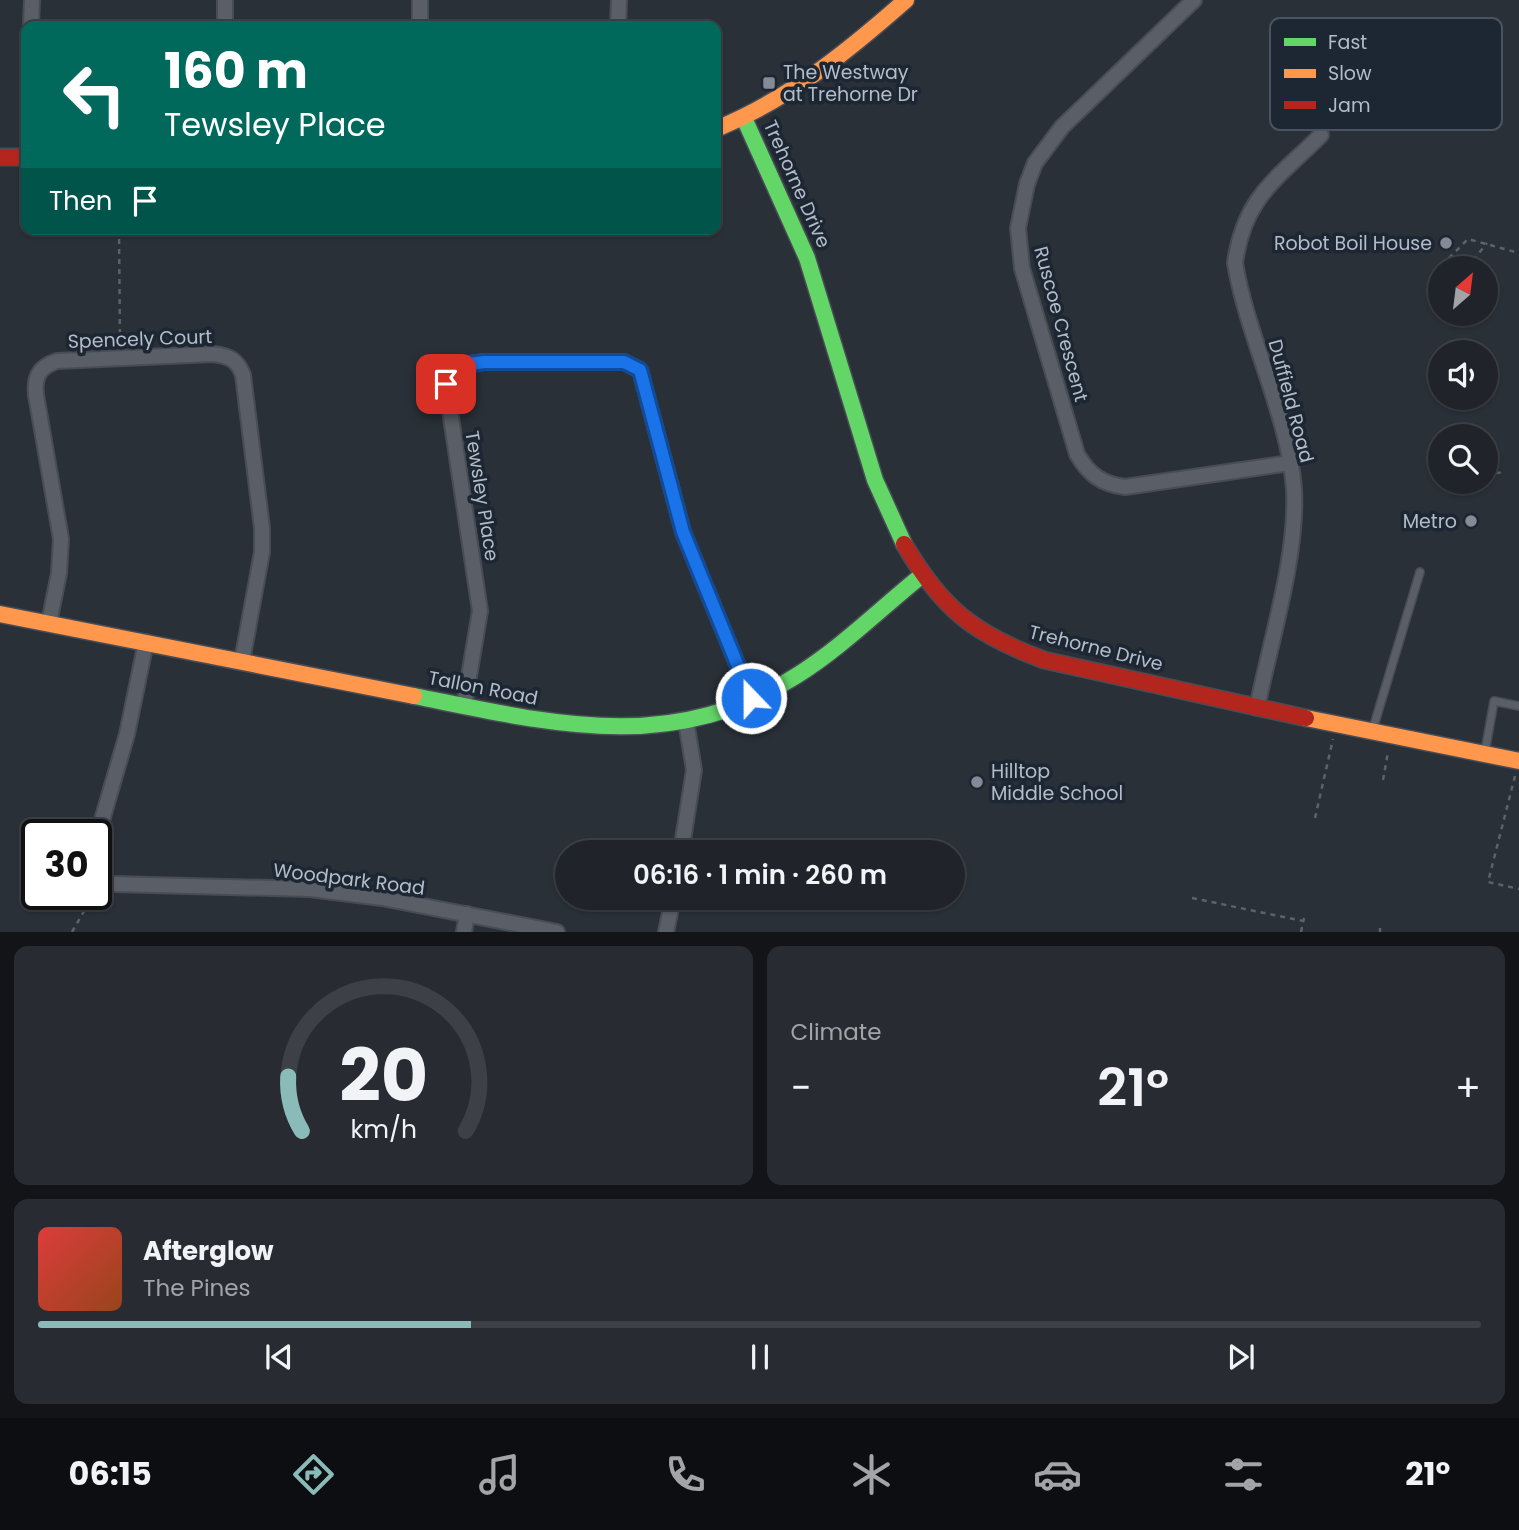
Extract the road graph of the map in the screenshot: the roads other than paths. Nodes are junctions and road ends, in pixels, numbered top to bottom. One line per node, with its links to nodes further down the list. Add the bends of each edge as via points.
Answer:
1 (32, 0): 7 (street)
2 (225, 0): 8 (street)
3 (420, 0): 9 (street)
4 (619, 0): 10 (street)
5 (906, 0): 11 (street, via 806,84)
6 (1195, 0): 16 (street, Ruscoe Crescent, via 1062,127 1042,153 1021,208 1022,268 1077,454 1094,477 1125,487)
7 (31, 21)
8 (225, 21)
9 (421, 21)
10 (618, 21)
11 (744, 118): 12 (street); 18 (street, Trehorne Drive, via 812,270 882,500)
12 (721, 127)
13 (1321, 135): 16 (street, Duffield Road, via 1246,215 1235,263)
14 (0, 157): 15 (street)
15 (21, 157)
16 (1290, 463): 26 (street, Duffield Road, via 1293,530)
17 (1420, 572): 28 (lane)
18 (920, 576): 23 (street, Tallon Road, via 795,676); 26 (street, Trehorne Drive, via 958,614 993,640 1044,660)
19 (0, 614): 20 (street, Tallon Road)
20 (49, 622): 21 (street, Tallon Road); 22 (street, Spencely Court, via 61,539 36,394 37,376 47,364 57,361 229,356 239,363 262,540 260,575)
21 (146, 642): 22 (street, Tallon Road); 31 (street, via 127,734)
22 (242, 661): 25 (street, Tallon Road)
23 (751, 698): 25 (street, Tewsley Place, via 683,532 640,370 624,362 484,362 456,366 446,384 480,611); 27 (street, Tallon Road)
24 (1519, 705): 29 (lane, via 1494,701)
25 (464, 706): 27 (street, Tallon Road, via 587,727)
26 (1257, 708): 28 (street, Trehorne Drive)
27 (686, 721): 32 (street, via 694,770)
28 (1372, 733): 29 (street, Trehorne Drive)
29 (1485, 754): 30 (street, Trehorne Drive)
30 (1517, 768)
31 (102, 819)
32 (683, 840)
33 (112, 884): 35 (street, Woodpark Road, via 310,889)
34 (671, 910): 38 (street)
35 (467, 914): 36 (street); 37 (street, Woodpark Road)
36 (464, 932)
37 (557, 932)
38 (666, 932)

